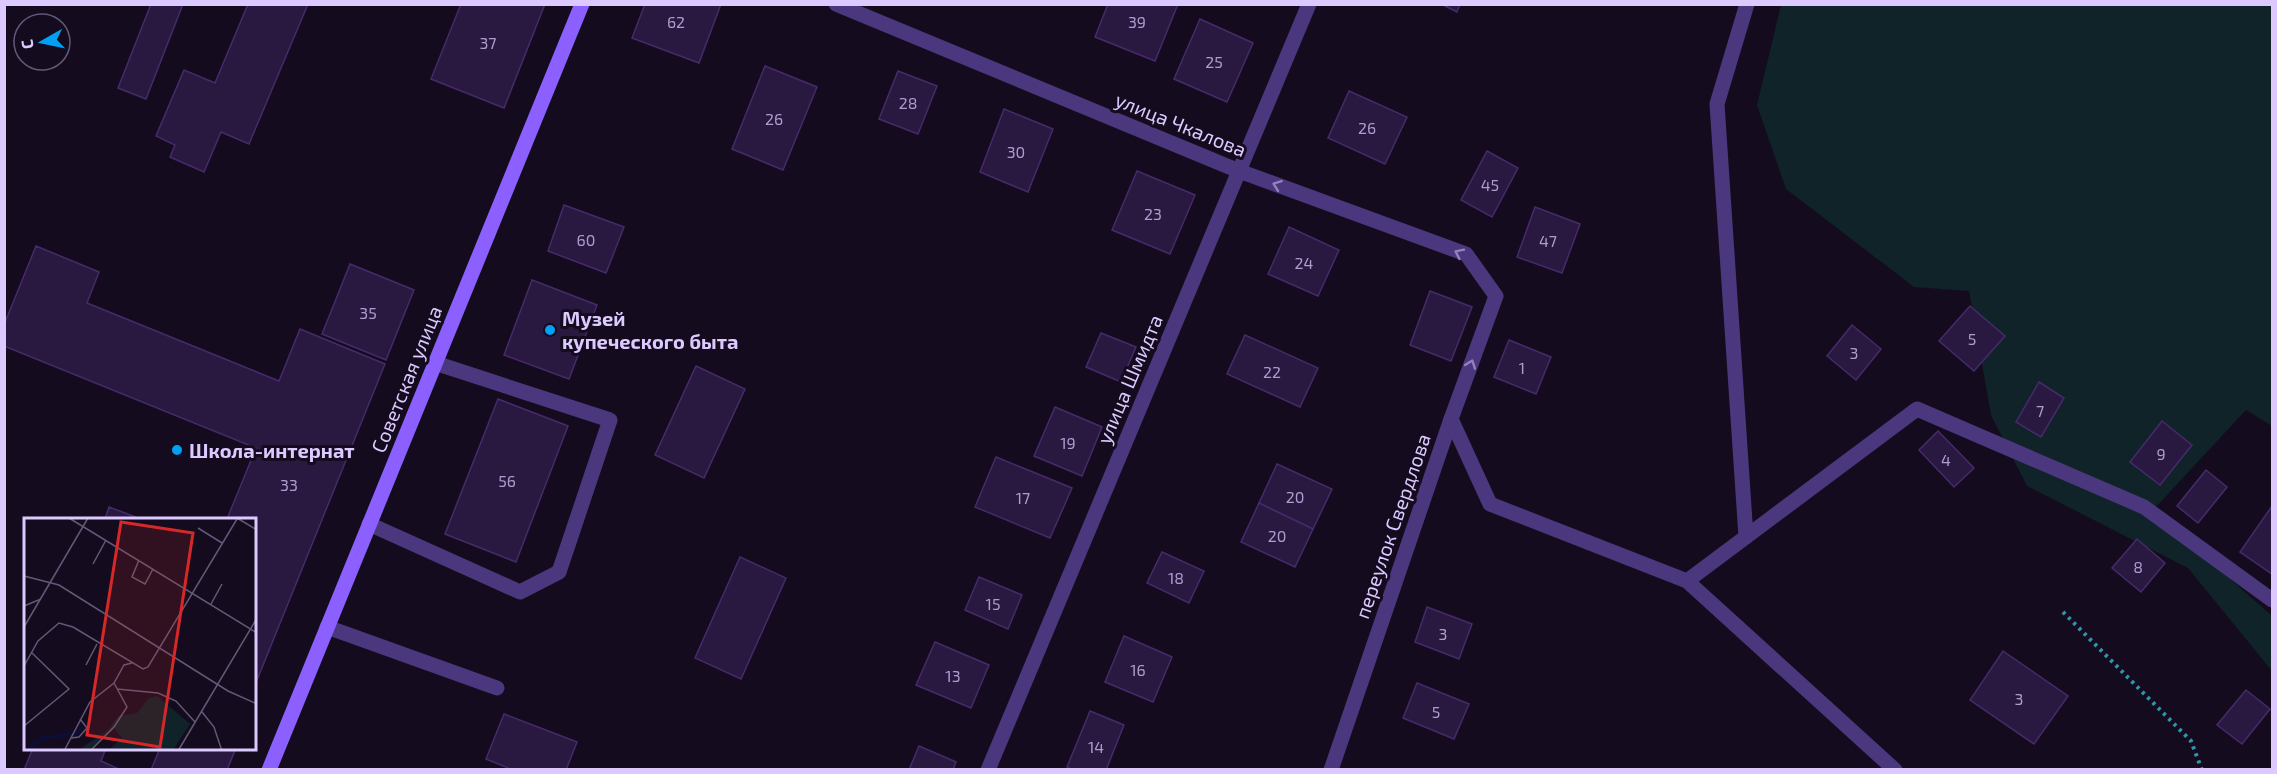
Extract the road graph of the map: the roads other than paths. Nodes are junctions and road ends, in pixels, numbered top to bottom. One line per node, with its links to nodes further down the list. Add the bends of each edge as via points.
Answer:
1 (582, 4): 7 (street, Советская улица)
2 (836, 4): 5 (street, улица Чкалова)
3 (1309, 4): 5 (street, улица Шмидта)
4 (1747, 4): 10 (street, via 1717,104)
5 (1239, 171): 6 (street, улица Чкалова, one-way to 5, via 1466,254); 16 (street, улица Шмидта)
6 (1496, 296): 8 (street, переулок Свердлова, one-way to 6)
7 (435, 363): 9 (street, Советская улица); 9 (street, via 610,420 559,572 520,591)
8 (1451, 419): 11 (street, via 1490,504); 17 (street, переулок Свердлова)
9 (369, 525): 13 (street, Советская улица)
10 (1746, 537): 11 (street); 12 (street, via 1917,409 2144,507)
11 (1687, 581): 18 (street)
12 (2272, 600)
13 (327, 627): 14 (street); 15 (street, Советская улица)
14 (497, 688)
15 (269, 770)
16 (988, 770)
17 (1330, 770)
18 (1895, 770)

